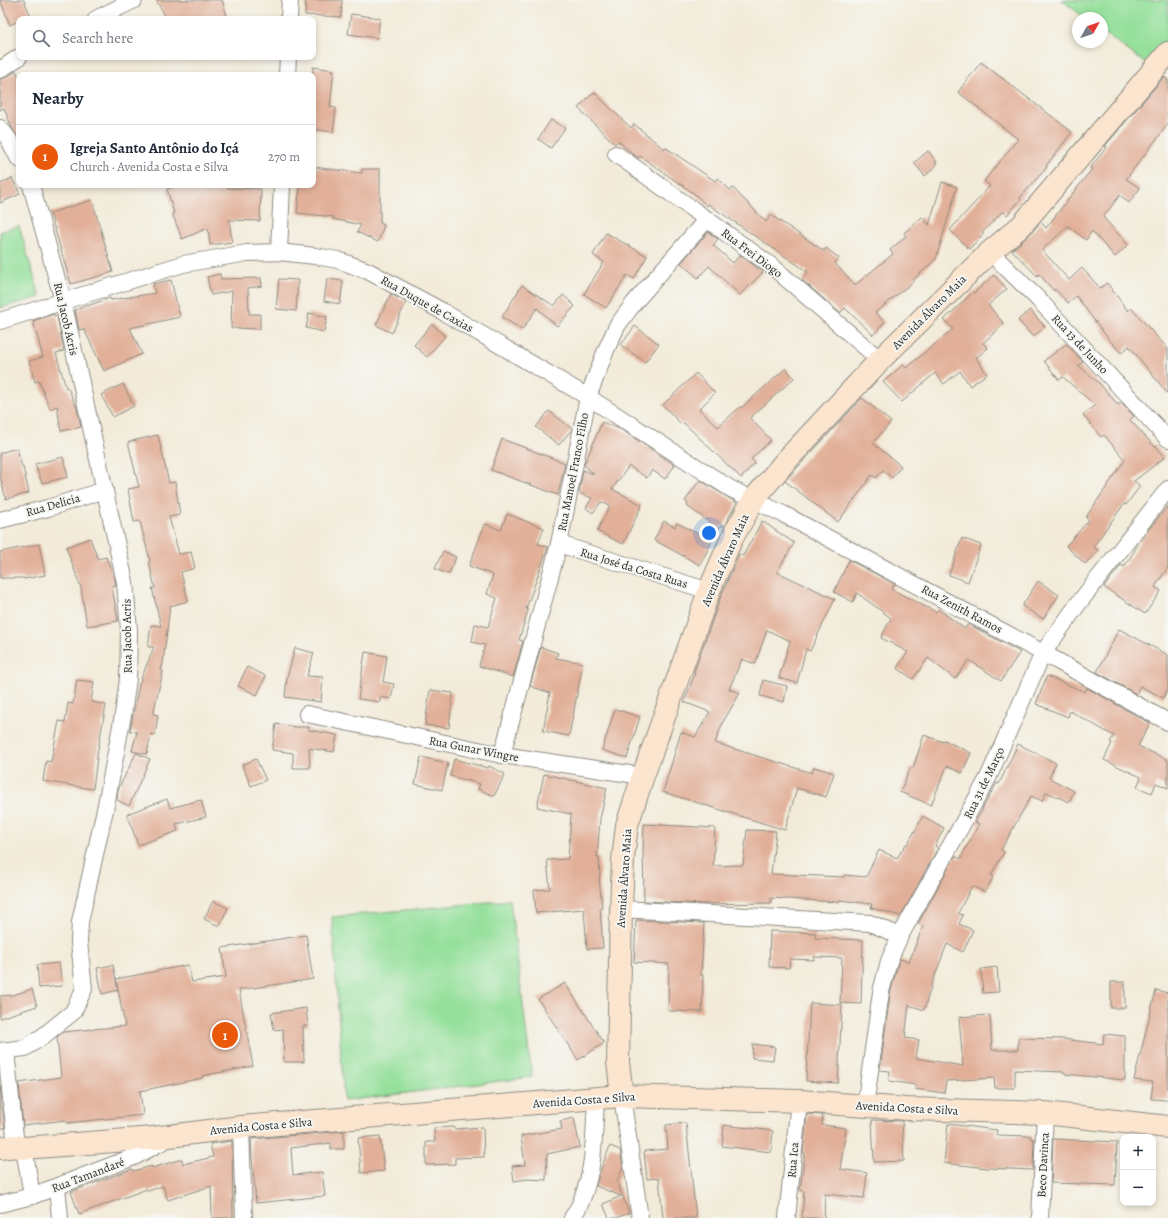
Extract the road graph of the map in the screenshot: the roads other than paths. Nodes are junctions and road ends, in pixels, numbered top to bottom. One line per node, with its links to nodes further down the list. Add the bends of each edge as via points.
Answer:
1 (134, 0): 3 (street)
2 (290, 0): 4 (street)
3 (102, 16)
4 (290, 16)
5 (1168, 53): 17 (street, Avenida Álvaro Maia, via 1021,226)
6 (16, 59): 8 (street)
7 (288, 60): 9 (street)
8 (0, 70)
9 (287, 72)
10 (0, 128): 11 (street)
11 (16, 153)
12 (616, 154): 15 (street, Rua Frei Diogo)
13 (32, 188): 18 (street, Rua Jacob Acris)
14 (282, 188): 16 (street)
15 (707, 219): 20 (street, Rua Frei Diogo, via 773,267); 21 (street, Rua Manoel Franco Filho, via 617,326)
16 (279, 252): 18 (street, Rua Duque de Caxias, via 247,253 183,264); 21 (street, Rua Duque de Caxias, via 338,260 368,271)
17 (990, 252): 20 (street, Avenida Álvaro Maia); 22 (street, Rua 13 de Junho, via 1039,300)
18 (63, 301): 19 (street, Rua Duque de Caxias); 24 (street, Rua Jacob Acris)
19 (0, 321)
20 (880, 360): 25 (street, Avenida Álvaro Maia, via 783,464)
21 (588, 397): 25 (street, Rua Duque de Caxias, via 731,489); 27 (street, Rua Manoel Franco Filho)
22 (1168, 439)
23 (1168, 488): 29 (street, Rua 31 de Março, via 1078,604)
24 (105, 490): 26 (street, Rua Delícia); 36 (street, Rua Jacob Acris, via 125,582 129,630 128,679 106,805 80,922 79,942 84,989 73,1012 42,1037 25,1048)
25 (754, 499): 28 (street, Avenida Álvaro Maia, via 732,540); 29 (street, Rua Zenith Ramos)
26 (0, 520)
27 (559, 544): 28 (street, Rua José da Costa Ruas); 32 (street, Rua Manoel Franco Filho)
28 (710, 591): 33 (street, Avenida Álvaro Maia)
29 (1044, 653): 31 (street, Rua Zenith Ramos); 35 (street, Rua 31 de Março, via 988,778)
30 (306, 714): 32 (street, Rua Gunar Wingre)
31 (1168, 722)
32 (502, 755): 33 (street, Rua Gunar Wingre)
33 (643, 776): 34 (street, Avenida Álvaro Maia, via 627,825)
34 (621, 909): 35 (street, via 870,923); 37 (street, Avenida Álvaro Maia, via 618,1062)
35 (900, 936): 40 (street, Rua 31 de Março, via 889,960 882,992)
36 (3, 1051): 45 (street)
37 (622, 1096): 38 (street, Avenida Costa e Silva); 39 (street, Avenida Costa e Silva); 52 (street, Avenida Álvaro Maia)
38 (596, 1098): 42 (street, Avenida Costa e Silva); 51 (street, via 590,1171 582,1199)
39 (798, 1101): 40 (street, Avenida Costa e Silva); 53 (street, Rua Ica)
40 (865, 1107): 41 (street, Avenida Costa e Silva)
41 (1045, 1112): 43 (street, Avenida Costa e Silva); 54 (street, Beco Davinca)
42 (240, 1127): 44 (street, Avenida Costa e Silva); 50 (street)
43 (1168, 1127)
44 (173, 1136): 45 (street, Avenida Costa e Silva); 46 (street, Rua Tamandaré, via 136,1156)
45 (13, 1147): 47 (street)
46 (57, 1187): 47 (street, Rua Tamandaré); 49 (street)
47 (32, 1196): 48 (street, Rua Tamandaré)
48 (0, 1204)
49 (60, 1218)
50 (244, 1218)
51 (572, 1218)
52 (640, 1218)
53 (787, 1218)
54 (1040, 1218)

